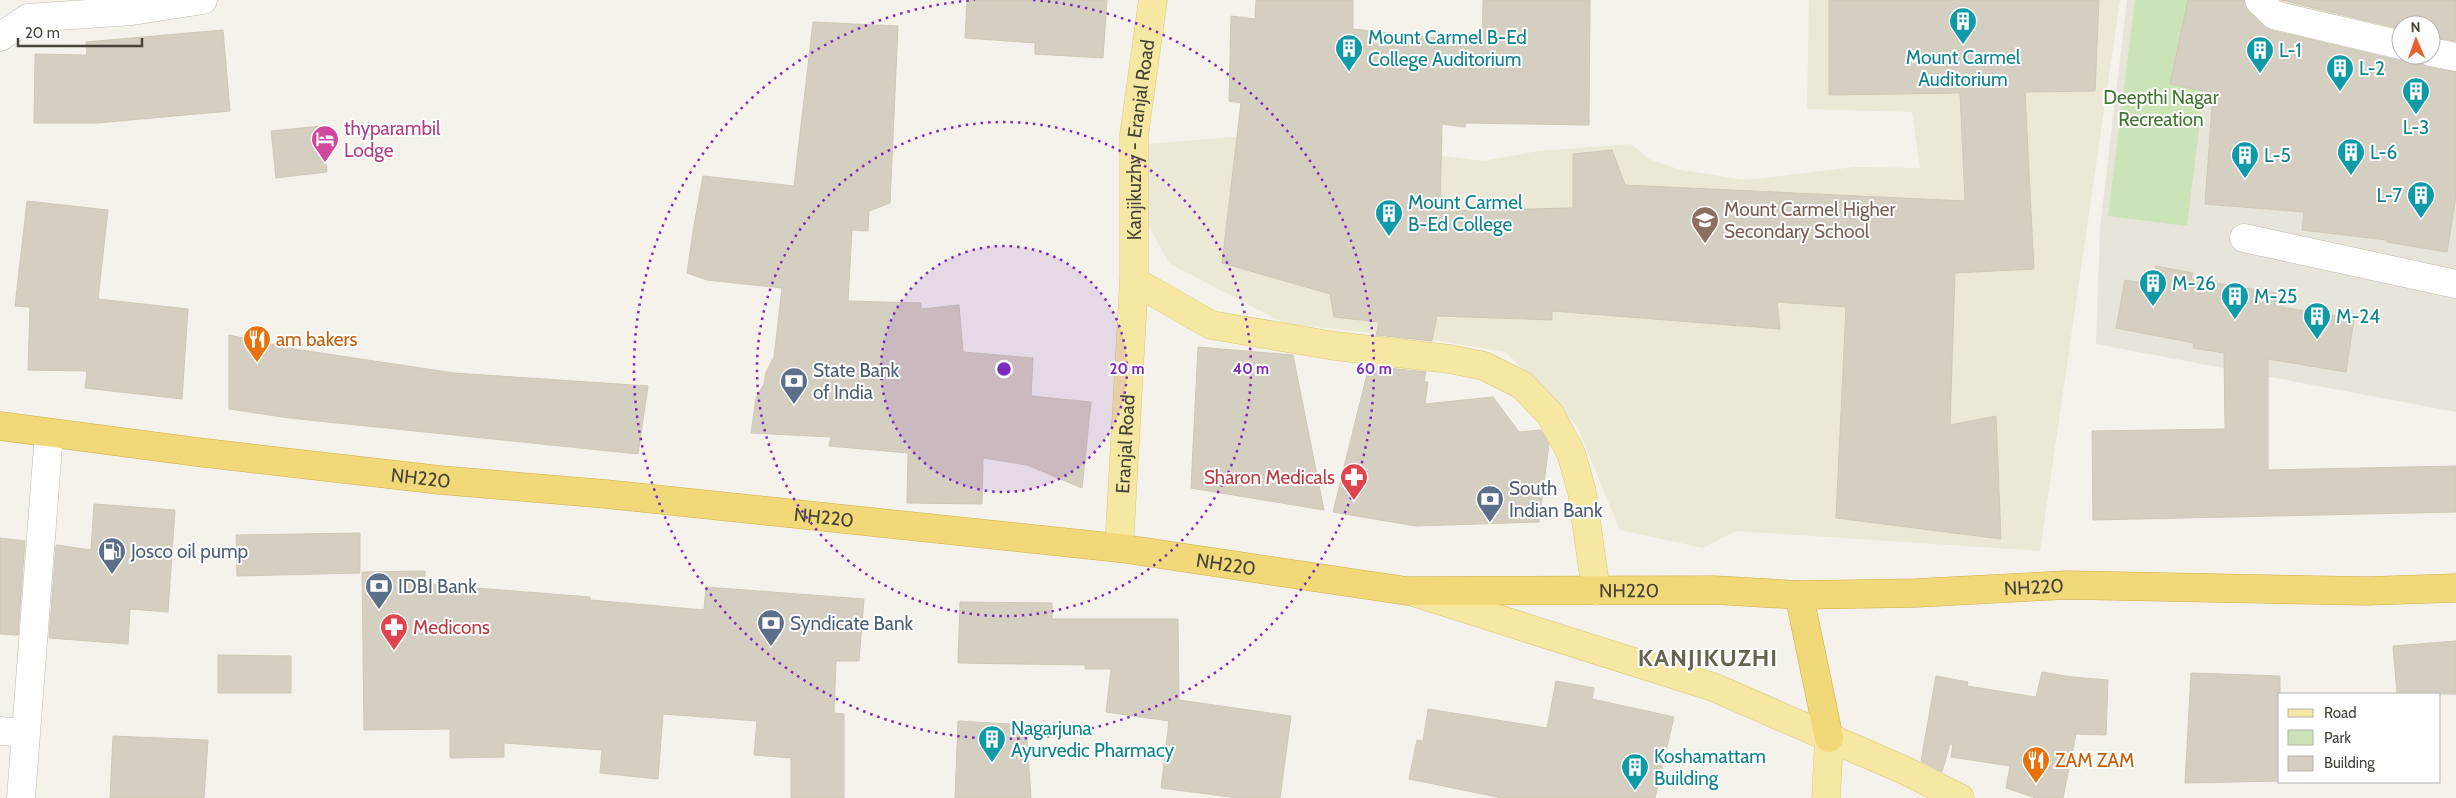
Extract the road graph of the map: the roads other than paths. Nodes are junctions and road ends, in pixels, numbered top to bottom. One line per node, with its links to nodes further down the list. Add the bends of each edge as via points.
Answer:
1 (203, 0): 4 (street, via 132,11 28,18)
2 (1152, 0): 9 (main road, Kanjikuzhy - Eranjal Road, via 1134,135)
3 (2259, 0): 5 (street, via 2274,15)
4 (0, 37)
5 (2391, 42)
6 (2441, 54): 7 (street)
7 (2456, 57)
8 (2244, 238): 10 (street)
9 (1134, 282): 13 (main road, Eranjal Road); 16 (main road, via 1211,325 1336,346 1450,359 1484,366 1522,385 1550,414 1571,453 1582,492)
10 (2456, 284)
11 (0, 426): 12 (highway, NH220)
12 (49, 433): 13 (highway, NH220, via 431,479 606,494); 18 (street)
13 (1119, 548): 15 (highway, NH220)
14 (2456, 588): 17 (highway, NH220, via 2367,591 2067,585)
15 (1407, 591): 16 (highway, NH220); 19 (main road, via 1713,687)
16 (1596, 591): 17 (highway, NH220, via 1714,590)
17 (1799, 595): 19 (highway)
18 (13, 732): 20 (street)
19 (1829, 738): 21 (main road); 22 (main road)
20 (21, 798)
21 (1826, 798)
22 (1960, 798)

